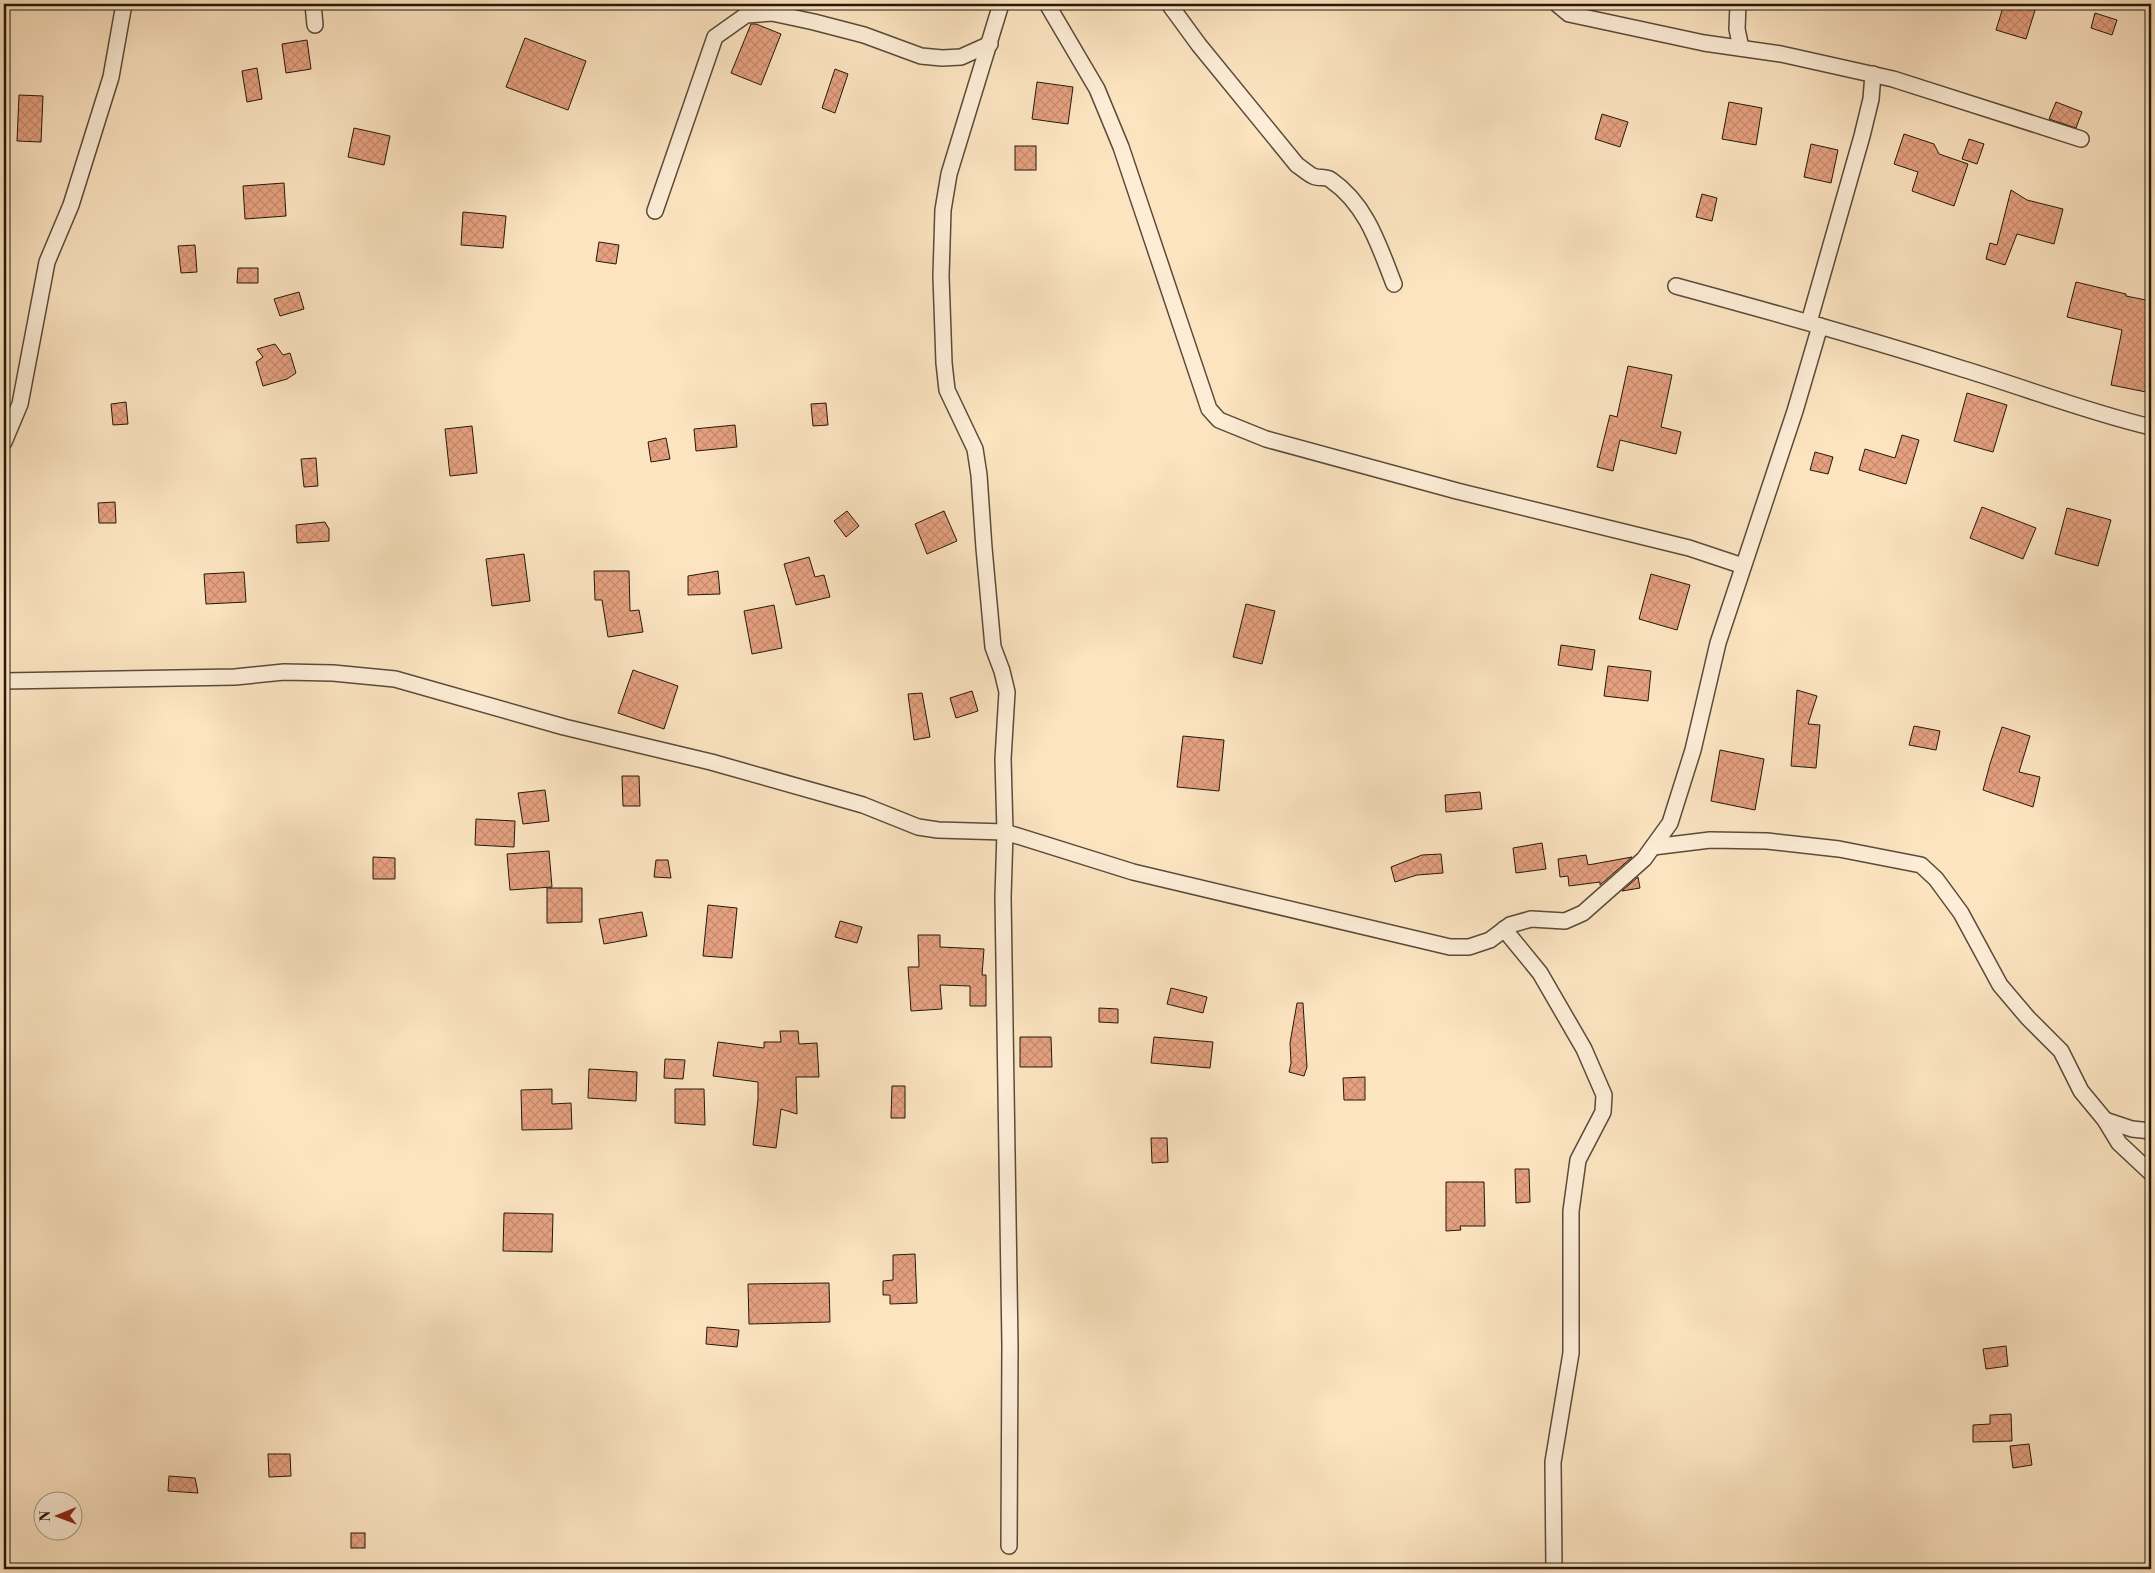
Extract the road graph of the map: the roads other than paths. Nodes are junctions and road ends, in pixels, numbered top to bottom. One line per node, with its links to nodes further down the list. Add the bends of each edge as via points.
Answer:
1 (124, 4): 18 (street, via 111,77 71,205 47,262 20,404)
2 (313, 4): 8 (street)
3 (1000, 4): 9 (street)
4 (1047, 4): 19 (street, via 1097,89 1121,147 1209,408 1219,420 1266,439 1332,458 1689,548)
5 (1169, 4): 14 (street, via 1297,165 1313,176 1329,178 1347,192 1374,233)
6 (1557, 4): 10 (street, via 1569,14)
7 (1738, 4): 10 (street, via 1737,29)
8 (315, 25)
9 (990, 44): 13 (street, via 961,57 921,56 864,35 814,22 772,13 746,15 715,37); 21 (street, via 950,174 943,210 941,276 947,390 975,449 980,475 993,648 1007,692 1003,759)
10 (1741, 48): 11 (street)
11 (1873, 74): 12 (street); 16 (street, via 1871,98)
12 (2081, 139)
13 (655, 211)
14 (1394, 284)
15 (1676, 286): 16 (street)
16 (1814, 324): 17 (street); 19 (street, via 1795,411)
17 (2151, 427)
18 (4, 442)
19 (1743, 566): 22 (street, via 1718,643 1693,750 1670,823)
20 (4, 681): 21 (street, via 235,677 284,672 395,679 564,728 711,762 844,799 918,827)
21 (1005, 832): 23 (street, via 1133,872 1450,947 1468,947 1490,940); 27 (street, via 1002,897 1010,1346)
22 (1653, 847): 23 (street, via 1584,913 1565,921 1530,919); 24 (street, via 1710,840 1767,841 1839,849 1921,865 1961,913 2000,984 2061,1051 2081,1091)
23 (1504, 929): 28 (street, via 1540,973 1584,1049 1604,1095 1603,1112 1578,1160 1571,1211 1571,1353 1553,1462)
24 (2105, 1120): 25 (street, via 2132,1130); 26 (street, via 2119,1143)
25 (2151, 1131)
26 (2151, 1172)
27 (1009, 1546)
28 (1554, 1569)

